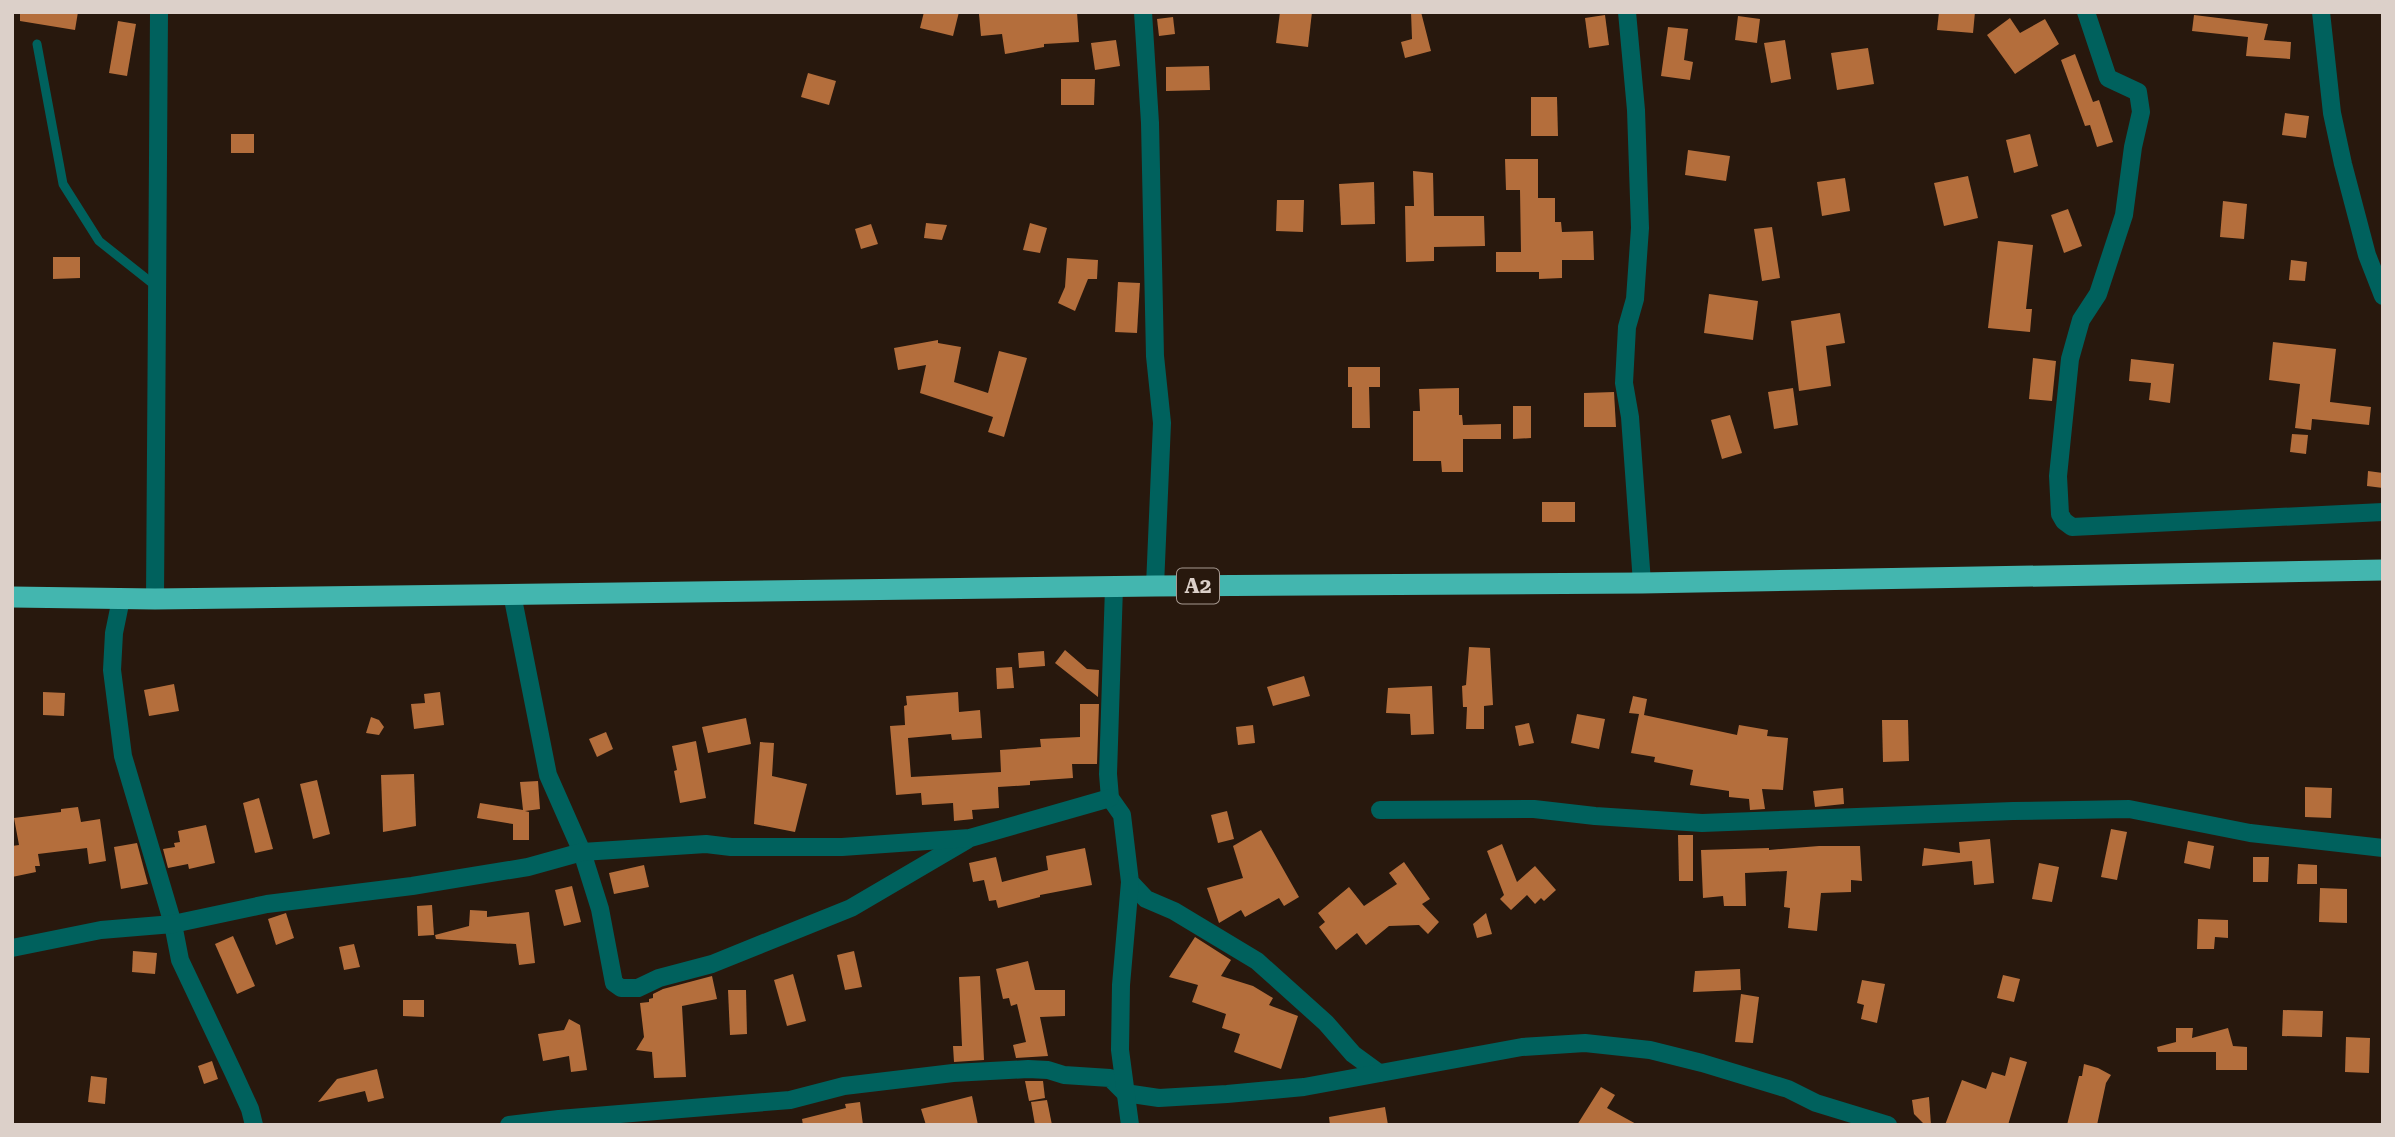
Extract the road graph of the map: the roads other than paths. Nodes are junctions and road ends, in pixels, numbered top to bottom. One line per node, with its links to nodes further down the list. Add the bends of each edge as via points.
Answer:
1 (159, 12): 7 (street)
2 (1143, 12): 12 (street, via 1161,423)
3 (1627, 12): 11 (street, via 1640,228 1624,383 1632,430)
4 (2086, 12): 9 (street, via 2108,78 2138,92 2141,112 2124,215 2070,359 2058,476 2064,521 2072,527)
5 (2320, 12): 8 (street, via 2343,164 2367,255)
6 (37, 44): 7 (lane, via 64,184 99,241)
7 (158, 288): 17 (street)
8 (2382, 290)
9 (2383, 512)
10 (2383, 570): 11 (highway, A2)
11 (1642, 583): 12 (highway, A2)
12 (1155, 586): 13 (highway, A2)
13 (1114, 587): 14 (highway, A2); 18 (street)
14 (512, 594): 17 (highway, A2); 22 (street, via 548,775)
15 (12, 597): 16 (highway, A2)
16 (121, 599): 17 (highway, A2); 24 (street, via 112,670 117,718 126,767)
17 (155, 599)
18 (1110, 798): 20 (street); 23 (street, via 1122,815)
19 (1380, 810): 21 (street, via 1534,809 1702,823 2129,809 2250,833)
20 (970, 838): 22 (street, via 842,848 706,844); 22 (street, via 852,908 638,988 614,983 600,909)
21 (2383, 848)
22 (582, 852): 24 (street, via 528,867 267,904)
23 (1130, 882): 26 (street, via 1146,899 1257,961 1353,1054); 27 (street, via 1121,985)
24 (173, 923): 25 (street, via 101,930); 29 (street, via 187,978)
25 (12, 948)
26 (1380, 1073): 27 (street, via 1304,1087 1227,1094 1159,1098); 28 (street, via 1522,1047 1584,1043 1650,1050 1702,1063 1788,1089)
27 (1125, 1093): 30 (street, via 1110,1077 1028,1069 844,1086 790,1100); 31 (street)
28 (1862, 1121): 32 (street)
29 (254, 1125)
30 (509, 1125)
31 (1129, 1125)
32 (1888, 1125)

